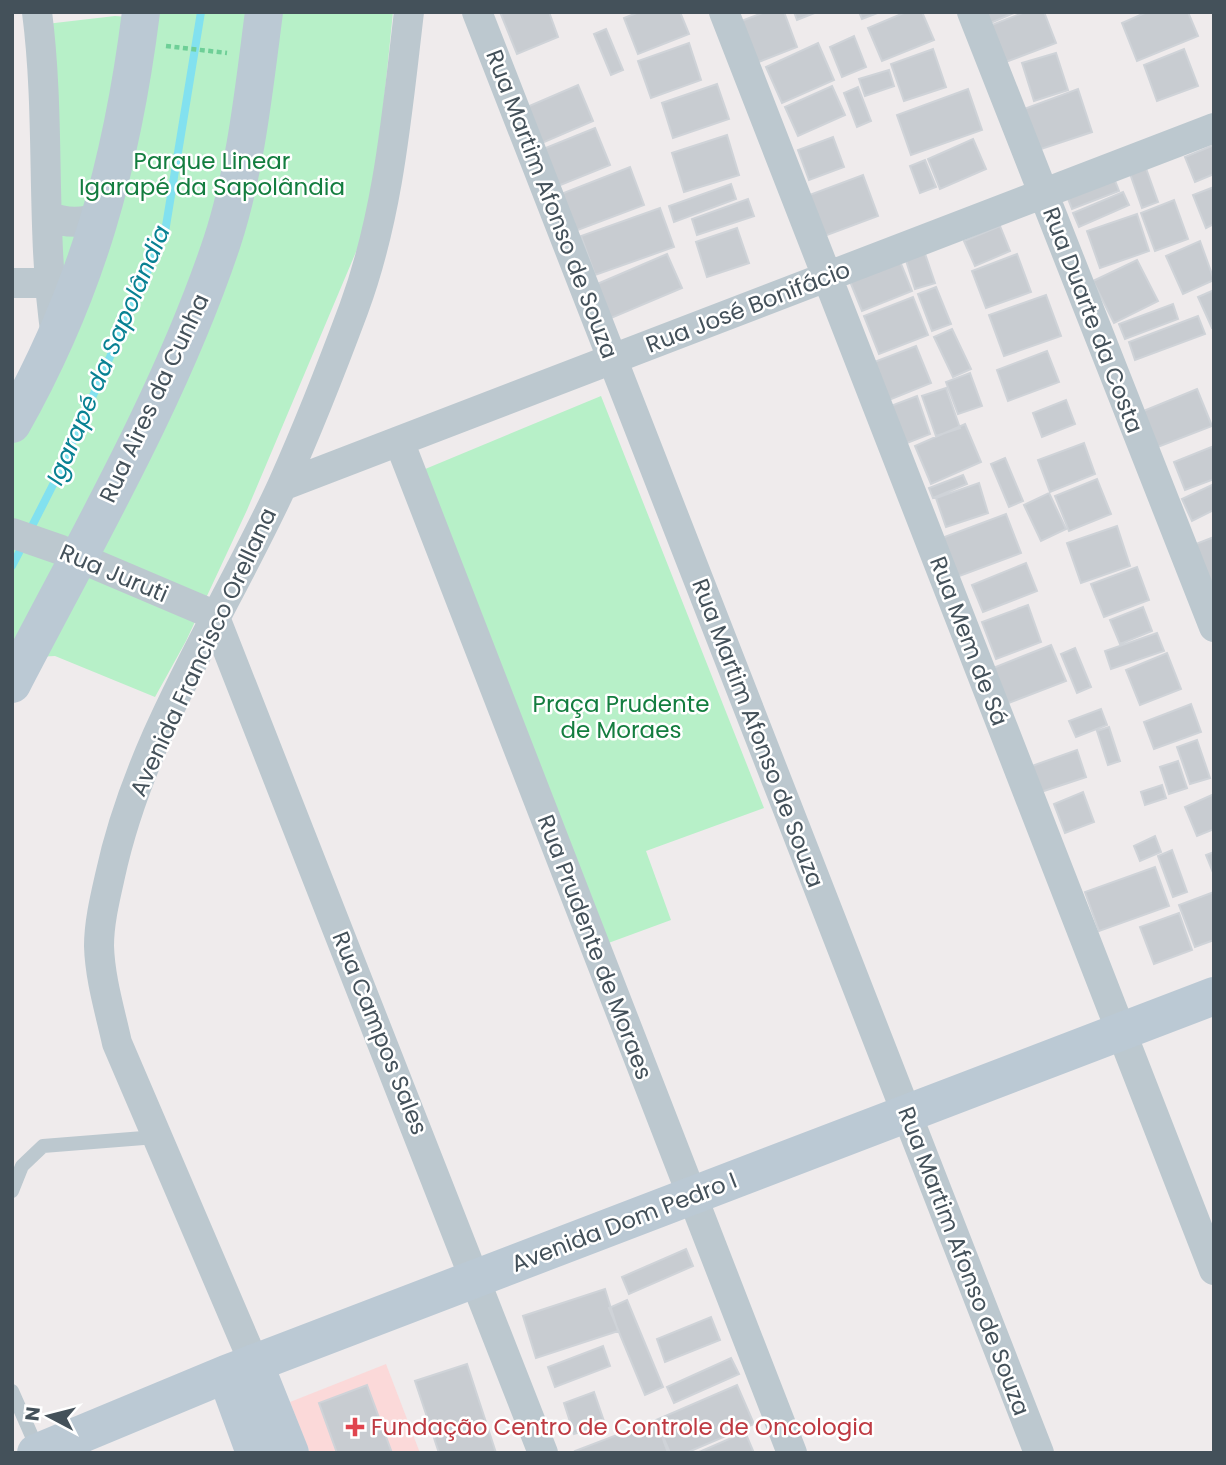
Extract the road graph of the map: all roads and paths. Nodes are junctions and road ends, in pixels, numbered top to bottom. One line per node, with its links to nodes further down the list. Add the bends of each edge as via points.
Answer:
1 (37, 12): 12 (street, via 45,72)
2 (141, 12): 13 (street, via 118,156)
3 (264, 12): 23 (street, Rua Aires da Cunha, via 243,151 223,239 192,325)
4 (409, 12): 21 (street, Avenida Francisco Orellana, via 387,189 355,305)
5 (477, 12): 18 (street, Rua Martim Afonso de Souza)
6 (724, 12): 14 (street, Rua Mem de Sá)
7 (971, 12): 11 (street, Rua Duarte da Costa)
8 (164, 45): 9 (path)
9 (233, 54)
10 (1214, 128): 11 (street, Rua José Bonifácio)
11 (1044, 193): 14 (street, Rua José Bonifácio); 25 (street, Rua Duarte da Costa)
12 (47, 216): 13 (street, via 82,223); 16 (street)
13 (103, 217): 17 (street)
14 (827, 276): 18 (street, Rua José Bonifácio); 28 (street, Rua Mem de Sá)
15 (12, 283): 16 (street)
16 (48, 283): 17 (street)
17 (56, 337): 19 (street)
18 (613, 359): 20 (street, Rua José Bonifácio); 29 (street, Rua Martim Afonso de Souza)
19 (12, 424)
20 (399, 441): 21 (street, Rua José Bonifácio); 32 (street, Rua Prudente de Moraes)
21 (282, 486): 24 (street, Avenida Francisco Orellana)
22 (12, 533): 23 (street, Rua Juruti)
23 (70, 553): 24 (street, Rua Juruti); 26 (street, Rua Aires da Cunha)
24 (214, 615): 30 (street, Avenida Francisco Orellana, via 127,812 104,901 99,945 117,1043); 34 (street, Rua Campos Sales)
25 (1214, 627)
26 (12, 684)
27 (1214, 996): 28 (street, Avenida Dom Pedro I)
28 (1123, 1032): 29 (street, Avenida Dom Pedro I); 33 (street, Rua Mem de Sá)
29 (907, 1114): 32 (street, Avenida Dom Pedro I); 42 (street, Rua Martim Afonso de Souza)
30 (156, 1137): 31 (lane, via 43,1146 22,1166); 35 (street, Avenida Francisco Orellana)
31 (12, 1191)
32 (691, 1196): 34 (street, Avenida Dom Pedro I); 41 (street, Rua Prudente de Moraes)
33 (1214, 1270)
34 (477, 1278): 35 (street, Avenida Dom Pedro I); 40 (street, Rua Campos Sales)
35 (240, 1369): 37 (street, Avenida Dom Pedro I); 38 (street); 39 (street)
36 (12, 1391): 37 (lane)
37 (37, 1452)
38 (255, 1453)
39 (290, 1453)
40 (543, 1453)
41 (792, 1453)
42 (1039, 1453)

